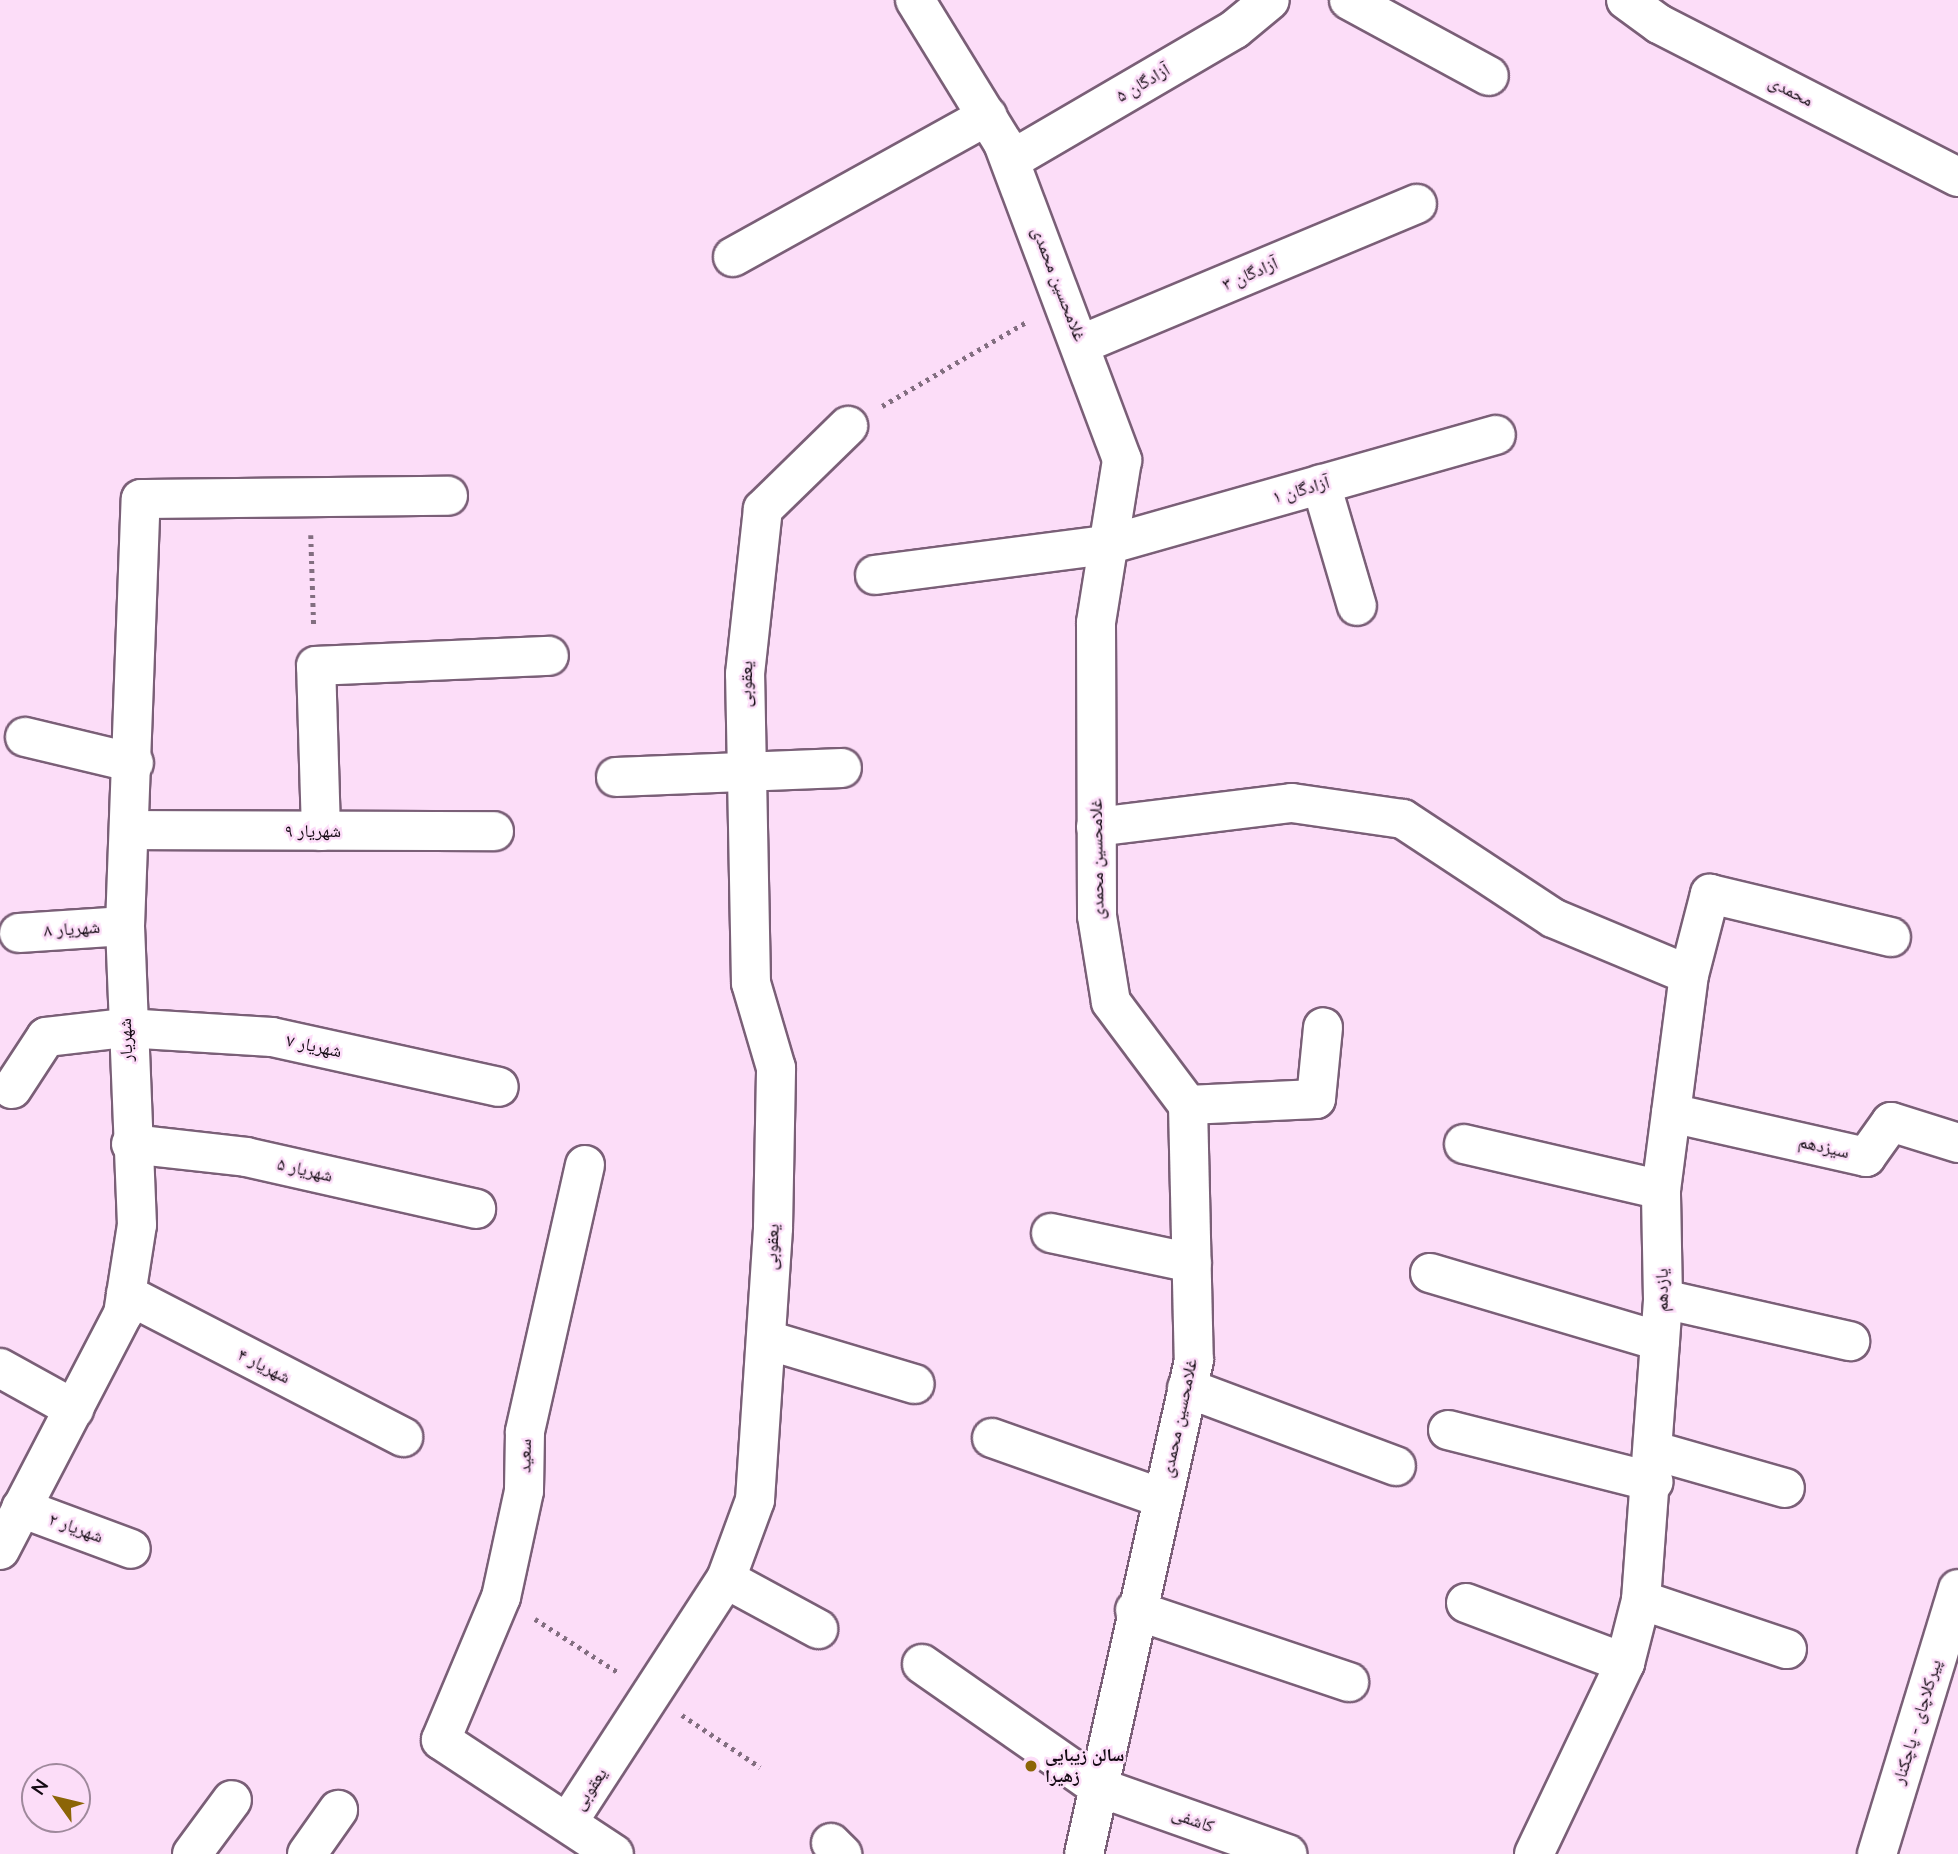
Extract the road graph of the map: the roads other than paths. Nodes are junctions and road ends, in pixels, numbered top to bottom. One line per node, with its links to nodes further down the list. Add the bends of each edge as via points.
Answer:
1 (915, 0): 6 (street, غلامحسین محمدی)
2 (1270, 0): 7 (street, آزادگان ۵, via 1234,29)
3 (1349, 0): 5 (street)
4 (1626, 0): 8 (street, محمدی, via 1659,24)
5 (1489, 76)
6 (987, 116): 7 (street, غلامحسین محمدی); 10 (street)
7 (1011, 160): 11 (street, غلامحسین محمدی)
8 (1958, 177)
9 (1418, 204): 11 (street, آزادگان ۳)
10 (733, 257)
11 (1082, 344): 16 (street, غلامحسین محمدی, via 1122,460)
12 (848, 426): 23 (street, یعقوبی, via 763,509 750,623)
13 (1496, 435): 14 (street, آزادگان ۱)
14 (1321, 484): 16 (street, آزادگان ۱); 18 (street)
15 (448, 496): 21 (street, شهریار, via 141,499)
16 (1107, 545): 17 (street, آزادگان ۱); 25 (street, غلامحسین محمدی, via 1096,623)
17 (875, 575)
18 (1357, 606)
19 (549, 656): 27 (street, via 316,666)
20 (25, 737): 21 (street)
21 (134, 763): 26 (street, شهریار)
22 (842, 768): 23 (street)
23 (746, 776): 24 (street); 50 (street, یعقوبی, via 751,983 776,1068)
24 (616, 777)
25 (1096, 827): 32 (street, via 1293,803 1403,819 1553,918); 37 (street, غلامحسین محمدی, via 1097,916 1111,1002)
26 (132, 830): 27 (street, شهریار ۹); 29 (street, شهریار)
27 (321, 831): 28 (street, شهریار ۹)
28 (494, 831)
29 (125, 926): 30 (street, شهریار ۸); 34 (street, شهریار)
30 (19, 933)
31 (1891, 937): 32 (street, یازدهم, via 1710,894)
32 (1689, 975): 38 (street, یازدهم)
33 (1323, 1027): 37 (street, via 1316,1099)
34 (125, 1028): 35 (street, شهریار ۷, via 272,1037); 36 (street, شهریار ۷, via 46,1037); 40 (street, شهریار)
35 (499, 1087)
36 (12, 1089)
37 (1188, 1105): 46 (street, غلامحسین محمدی)
38 (1671, 1113): 39 (street, سیزدهم, via 1866,1157 1891,1122); 43 (street, یازدهم)
39 (1958, 1143)
40 (131, 1144): 44 (street, شهریار ۵, via 246,1157); 48 (street, شهریار, via 137,1225)
41 (1464, 1144): 43 (street)
42 (585, 1165): 81 (street, سعید, via 525,1432 524,1491 501,1597 441,1740)
43 (1661, 1190): 49 (street, یازدهم)
44 (476, 1209)
45 (1051, 1233): 46 (street)
46 (1192, 1263): 55 (street, غلامحسین محمدی, via 1194,1360)
47 (1430, 1273): 51 (street)
48 (126, 1294): 56 (street, شهریار, via 122,1314); 58 (street, شهریار ۴)
49 (1662, 1299): 51 (street, یازدهم); 52 (street)
50 (766, 1340): 54 (street); 67 (street, یعقوبی, via 755,1500)
51 (1660, 1341): 61 (street, یازدهم)
52 (1850, 1341)
53 (0, 1368): 56 (street)
54 (915, 1384)
55 (1187, 1388): 60 (street); 63 (street, غلامحسین محمدی)
56 (74, 1409): 64 (street, شهریار)
57 (1448, 1430): 61 (street)
58 (403, 1437)
59 (992, 1438): 63 (street)
60 (1396, 1466)
61 (1654, 1466): 62 (street); 69 (street, یازدهم)
62 (1785, 1488)
63 (1161, 1498): 71 (street, غلامحسین محمدی)
64 (21, 1508): 65 (street, شهریار ۲); 66 (street, شهریار)
65 (131, 1549)
66 (0, 1550)
67 (726, 1579): 72 (street); 81 (street, یعقوبی)
68 (1958, 1590): 73 (street, پیرکلاچای - پاچکنار)
69 (1641, 1600): 74 (street); 75 (street, یازدهم)
70 (1466, 1603): 75 (street)
71 (1136, 1610): 77 (street); 78 (street, غلامحسین محمدی)
72 (818, 1629)
73 (1952, 1630): 88 (street, پیرکلاچای - پاچکنار)
74 (1787, 1649)
75 (1625, 1663): 87 (street, یازدهم)
76 (922, 1664): 78 (street, کاشفی)
77 (1349, 1682)
78 (1098, 1787): 85 (street, غلامحسین محمدی); 86 (street, کاشفی)
79 (232, 1800): 82 (street)
80 (338, 1810): 83 (street)
81 (568, 1822): 84 (street)
82 (192, 1854)
83 (307, 1854)
84 (614, 1854)
85 (1084, 1854)
86 (1287, 1854)
87 (1534, 1854)
88 (1877, 1854)

